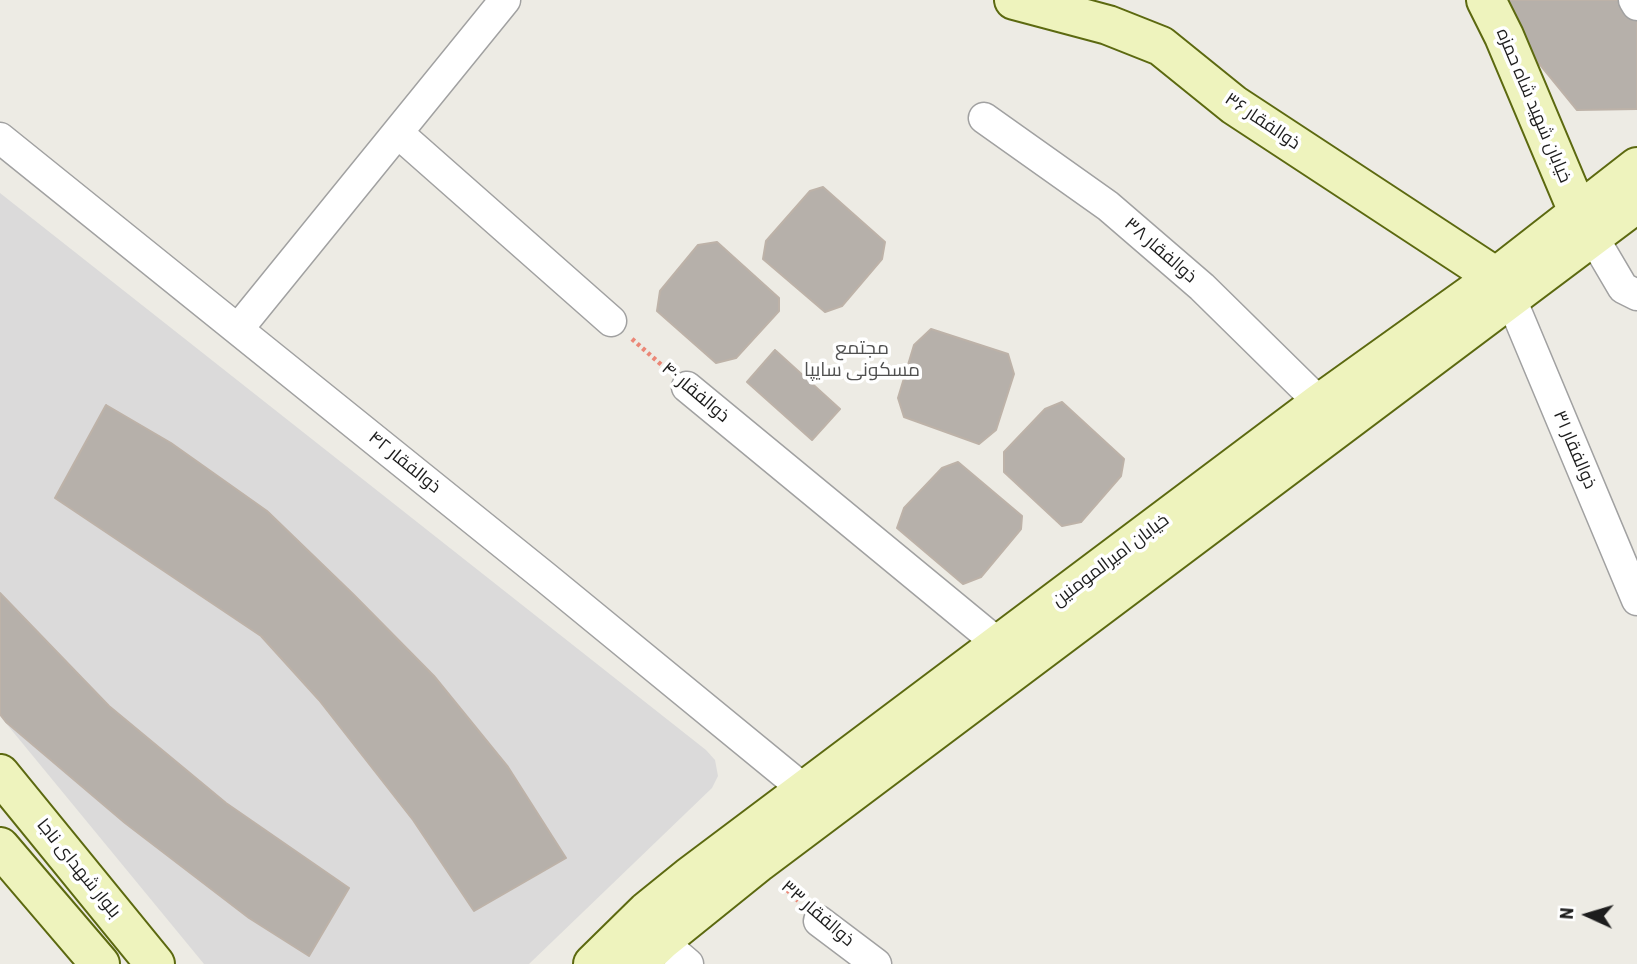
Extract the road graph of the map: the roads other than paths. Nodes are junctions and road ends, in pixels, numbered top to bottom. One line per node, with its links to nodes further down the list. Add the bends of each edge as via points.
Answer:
1 (505, 0): 7 (street)
2 (1014, 0): 12 (main road, ذوالفقار ۳۶, via 1108,25 1161,46 1234,105)
3 (1486, 0): 11 (main road, خیابان شهید شاه حمزه)
4 (1633, 0): 5 (street)
5 (1637, 5)
6 (984, 118): 17 (street, ذوالفقار ۳۸, via 1108,206 1202,287)
7 (398, 133): 14 (street); 15 (street)
8 (0, 138): 15 (street, ذوالفقار ۴۲)
9 (1637, 167): 11 (main road, خیابان امیرالمومنین)
10 (1637, 203): 11 (main road, خیابان امیرالمومنین)
11 (1586, 225): 12 (main road, خیابان امیرالمومنین); 13 (street, via 1623,288)
12 (1503, 288): 17 (main road, خیابان امیرالمومنین); 18 (street, ذوالفقار ۳۱); 24 (main road, خیابان امیرالمومنین, via 759,862)
13 (1637, 295)
14 (611, 321)
15 (238, 329): 21 (street, ذوالفقار ۴۲)
16 (687, 387): 19 (street, ذوالفقار ۴۰)
17 (1320, 403): 19 (main road, خیابان امیرالمومنین)
18 (1637, 600)
19 (1000, 645): 21 (main road, خیابان امیرالمومنین)
20 (0, 774): 26 (main road, بلوار شهدای ناجا)
21 (806, 791): 27 (main road, خیابان امیرالمومنین, via 647,911)
22 (0, 847): 25 (main road)
23 (819, 921): 28 (street, ذوالفقار ۳۳)
24 (662, 956)
25 (100, 964)
26 (155, 964)
27 (593, 964)
28 (876, 964)

